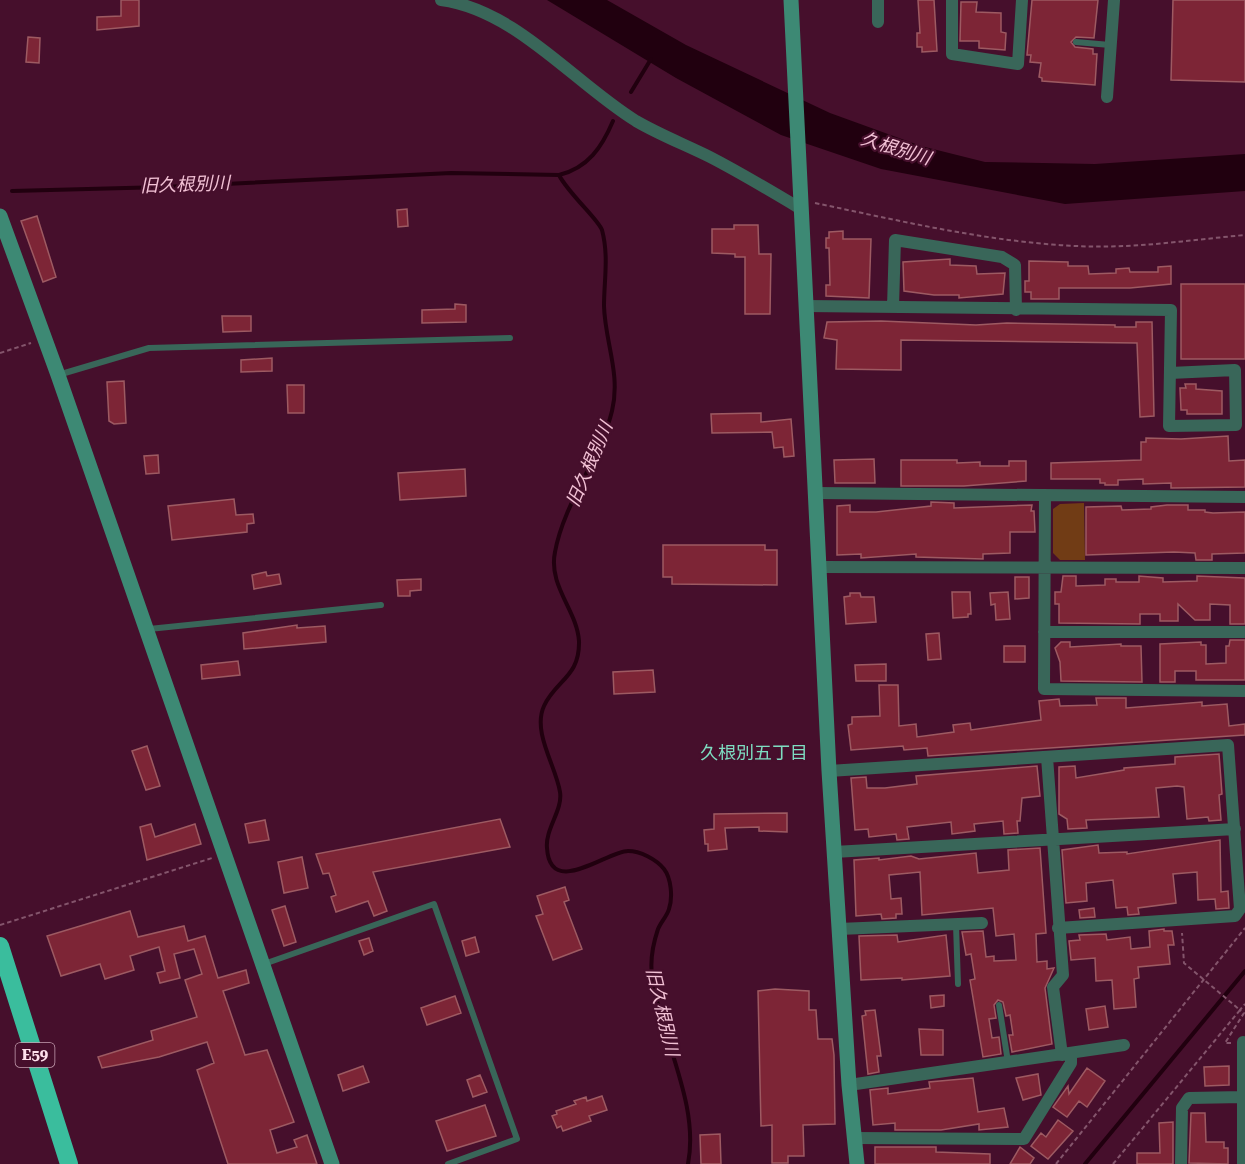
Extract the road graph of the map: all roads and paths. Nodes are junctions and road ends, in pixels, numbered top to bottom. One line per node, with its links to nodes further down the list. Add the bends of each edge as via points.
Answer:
1 (441, 0): 11 (street, via 477,9 505,22 590,90 638,122)
2 (791, 0): 11 (street, via 800,184)
3 (878, 0): 7 (street)
4 (952, 0): 5 (street, via 952,54 1018,64)
5 (1022, 0)
6 (1114, 0): 9 (street)
7 (878, 22)
8 (1076, 42): 9 (lane)
9 (1111, 45): 10 (street)
10 (1107, 97)
11 (805, 205): 13 (path, via 944,230 1078,246); 14 (street)
12 (0, 216): 17 (street)
13 (1245, 235)
14 (806, 306): 15 (street); 22 (street)
15 (894, 307): 16 (street); 16 (street, via 895,240 1002,257 1015,265)
16 (1016, 310): 20 (street, via 1171,310)
17 (45, 338): 19 (path); 21 (street)
18 (510, 338): 21 (lane, via 149,348)
19 (0, 353)
20 (1170, 373): 20 (street, via 1235,370 1236,425 1170,426)
21 (58, 375): 29 (street)
22 (816, 493): 23 (street); 25 (street)
23 (1045, 495): 24 (street); 26 (street)
24 (1245, 496)
25 (819, 567): 26 (street); 34 (street)
26 (1045, 568): 27 (street); 30 (street)
27 (1245, 568)
28 (381, 605): 29 (lane)
29 (147, 630): 38 (street)
30 (1044, 632): 31 (street); 32 (street, via 1044,689)
31 (1245, 632)
32 (1245, 691)
33 (1047, 758): 34 (street); 35 (street, via 1228,745); 36 (street)
34 (829, 771): 37 (street)
35 (1234, 829): 36 (street); 39 (street, via 1240,909 1235,916)
36 (1052, 838): 37 (street); 43 (street)
37 (834, 852): 45 (street)
38 (225, 854): 42 (path); 47 (street)
39 (1181, 921): 43 (street); 48 (path, via 1184,963)
40 (982, 923): 41 (street)
41 (956, 924): 45 (street); 49 (lane)
42 (0, 925)
43 (1058, 928): 55 (street, via 1063,975 1053,987)
44 (1245, 928): 48 (path)
45 (838, 929): 57 (street)
46 (0, 946): 60 (highway, E59)
47 (263, 964): 61 (street); 62 (lane, via 434,904 517,1139)
48 (1205, 979): 52 (path); 64 (path)
49 (958, 984)
50 (1245, 1004): 52 (path)
51 (999, 1005): 56 (lane)
52 (1240, 1010): 53 (path, via 1244,1013 1225,1043); 65 (path)
53 (1243, 1042): 58 (street)
54 (1124, 1045): 55 (street)
55 (1066, 1054): 56 (street); 59 (street, via 1071,1064 1023,1139)
56 (1008, 1062): 57 (street)
57 (849, 1085): 59 (street)
58 (1243, 1097): 66 (street, via 1189,1098 1182,1108); 67 (street)
59 (854, 1138): 63 (street)
60 (69, 1164)
61 (332, 1164)
62 (448, 1164)
63 (857, 1164)
64 (1056, 1164)
65 (1113, 1164)
66 (1181, 1164)
67 (1243, 1164)

